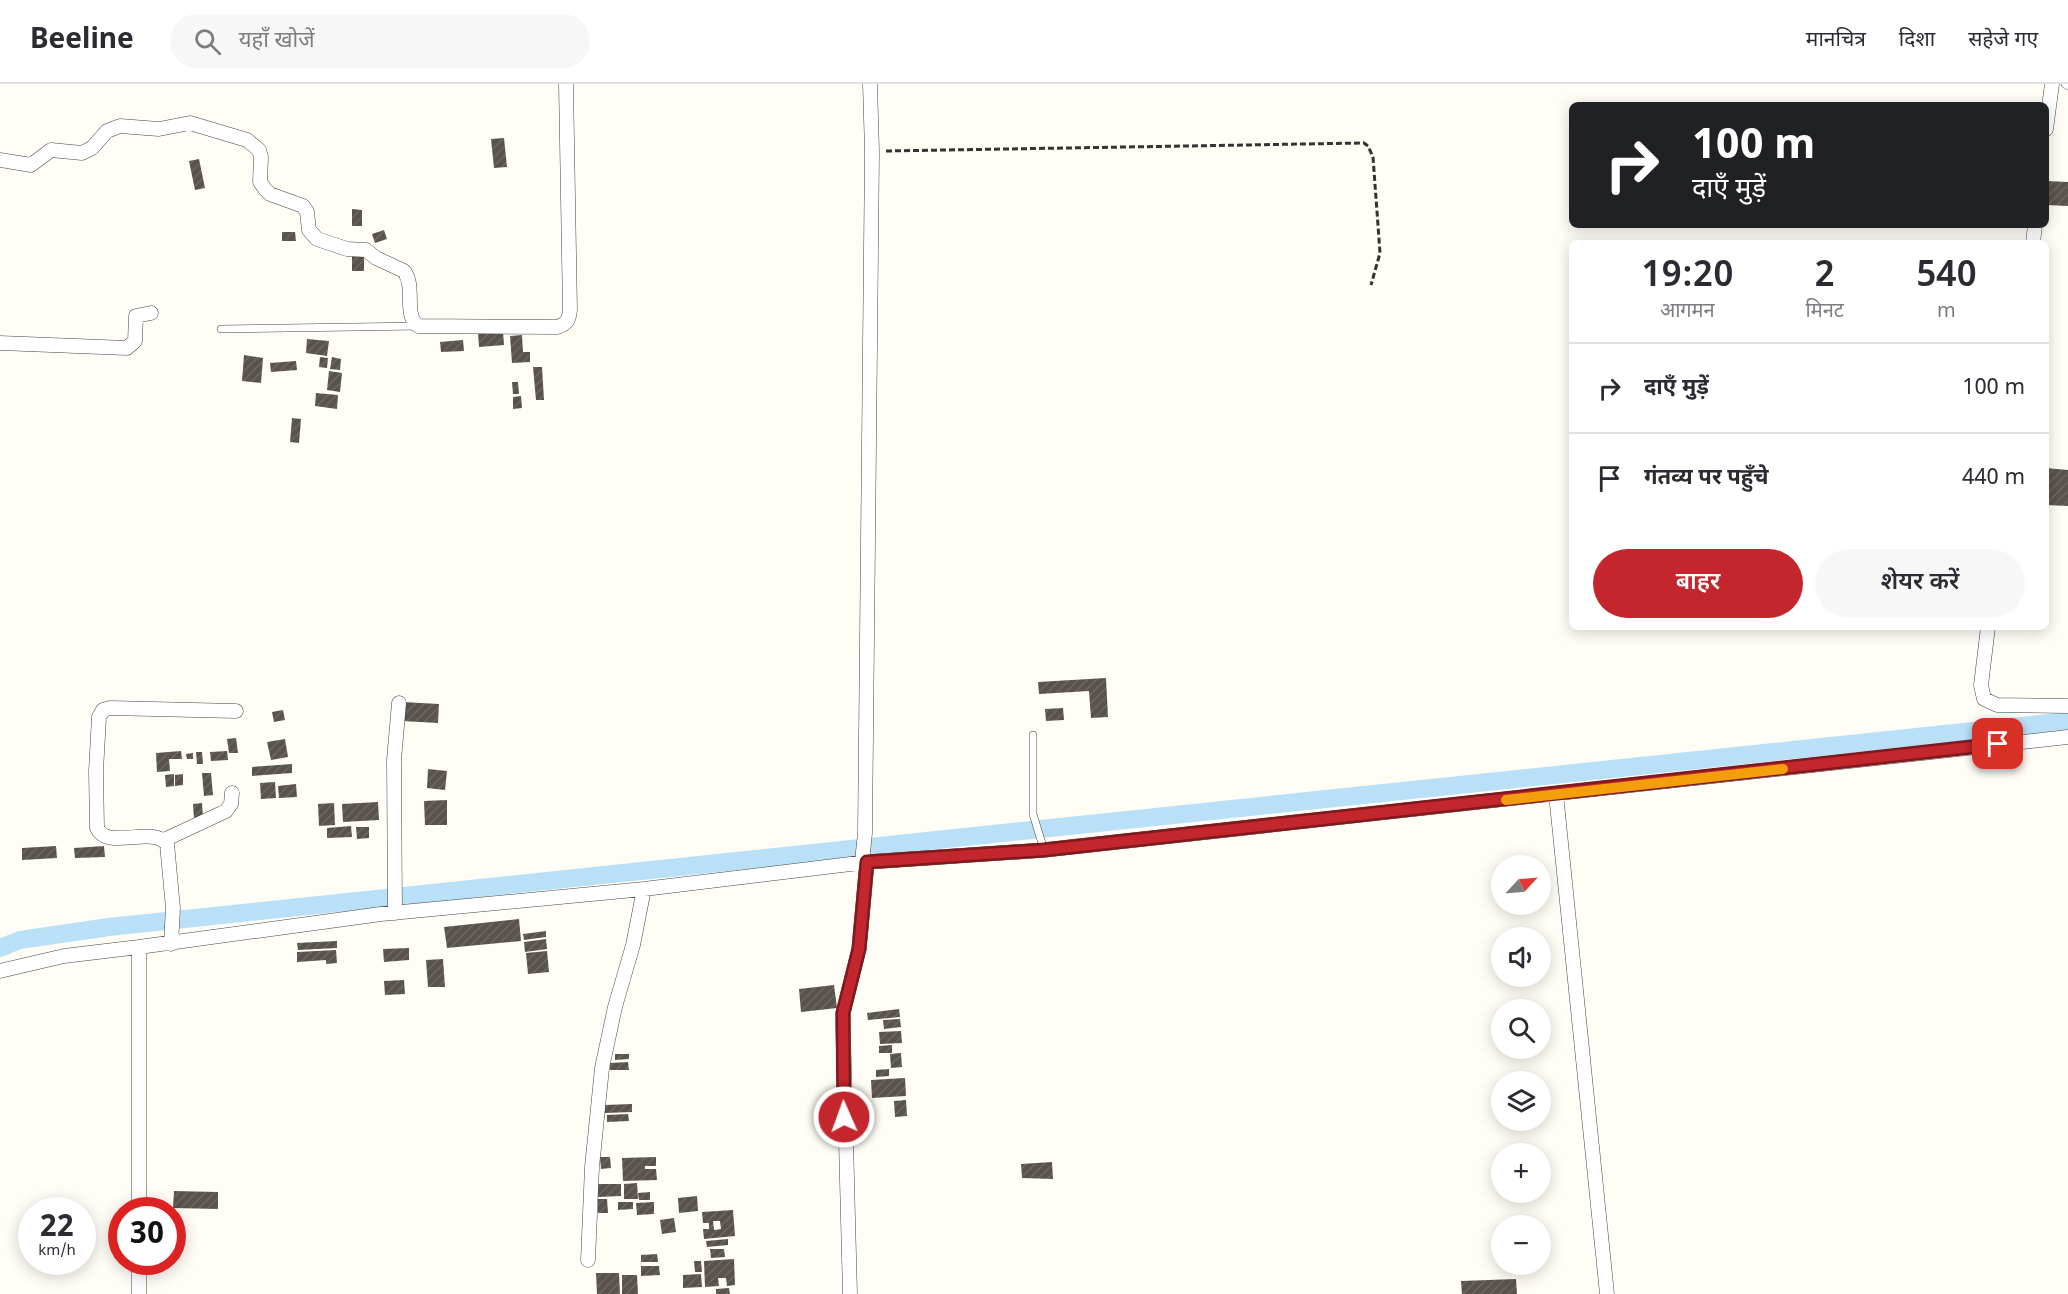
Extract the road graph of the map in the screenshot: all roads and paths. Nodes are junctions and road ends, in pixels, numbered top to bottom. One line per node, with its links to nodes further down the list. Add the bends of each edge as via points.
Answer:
1 (566, 84): 9 (street, via 569,319 557,327)
2 (870, 84): 5 (street)
3 (2052, 84): 4 (street)
4 (2049, 106)
5 (872, 151): 7 (path, via 1364,143 1373,158 1380,253); 22 (street)
6 (0, 160): 9 (street, via 32,165 51,150 82,153 107,131 120,126 159,129 190,123 247,140 259,150 260,182 270,194 303,206 309,230 317,239 347,249 366,250 404,271 410,286 412,318)
7 (1371, 285)
8 (151, 313): 11 (street, via 136,316 135,342 127,348)
9 (418, 326): 10 (lane)
10 (220, 328)
11 (0, 343)
12 (1988, 630): 14 (street, via 1981,685 1984,699 1997,705)
13 (399, 703): 24 (street, via 394,760)
14 (2068, 706)
15 (236, 711): 20 (street, via 110,708 101,714 96,771 99,833 108,837)
16 (1033, 735): 21 (lane, via 1035,824)
17 (2068, 737): 19 (street)
18 (232, 793): 20 (street, via 226,811)
19 (1556, 794): 21 (street); 33 (street)
20 (164, 840): 25 (street, via 169,853 173,908)
21 (1042, 845): 22 (street)
22 (865, 862): 23 (street); 32 (street, via 859,949 843,1027)
23 (644, 889): 24 (street); 29 (street, via 602,1068)
24 (395, 909): 25 (street)
25 (171, 940): 26 (street)
26 (139, 947): 27 (street, via 53,958); 28 (street)
27 (0, 971)
28 (139, 1197)
29 (588, 1260)
30 (139, 1275): 31 (street)
31 (139, 1294)
32 (850, 1294)
33 (1607, 1294)

